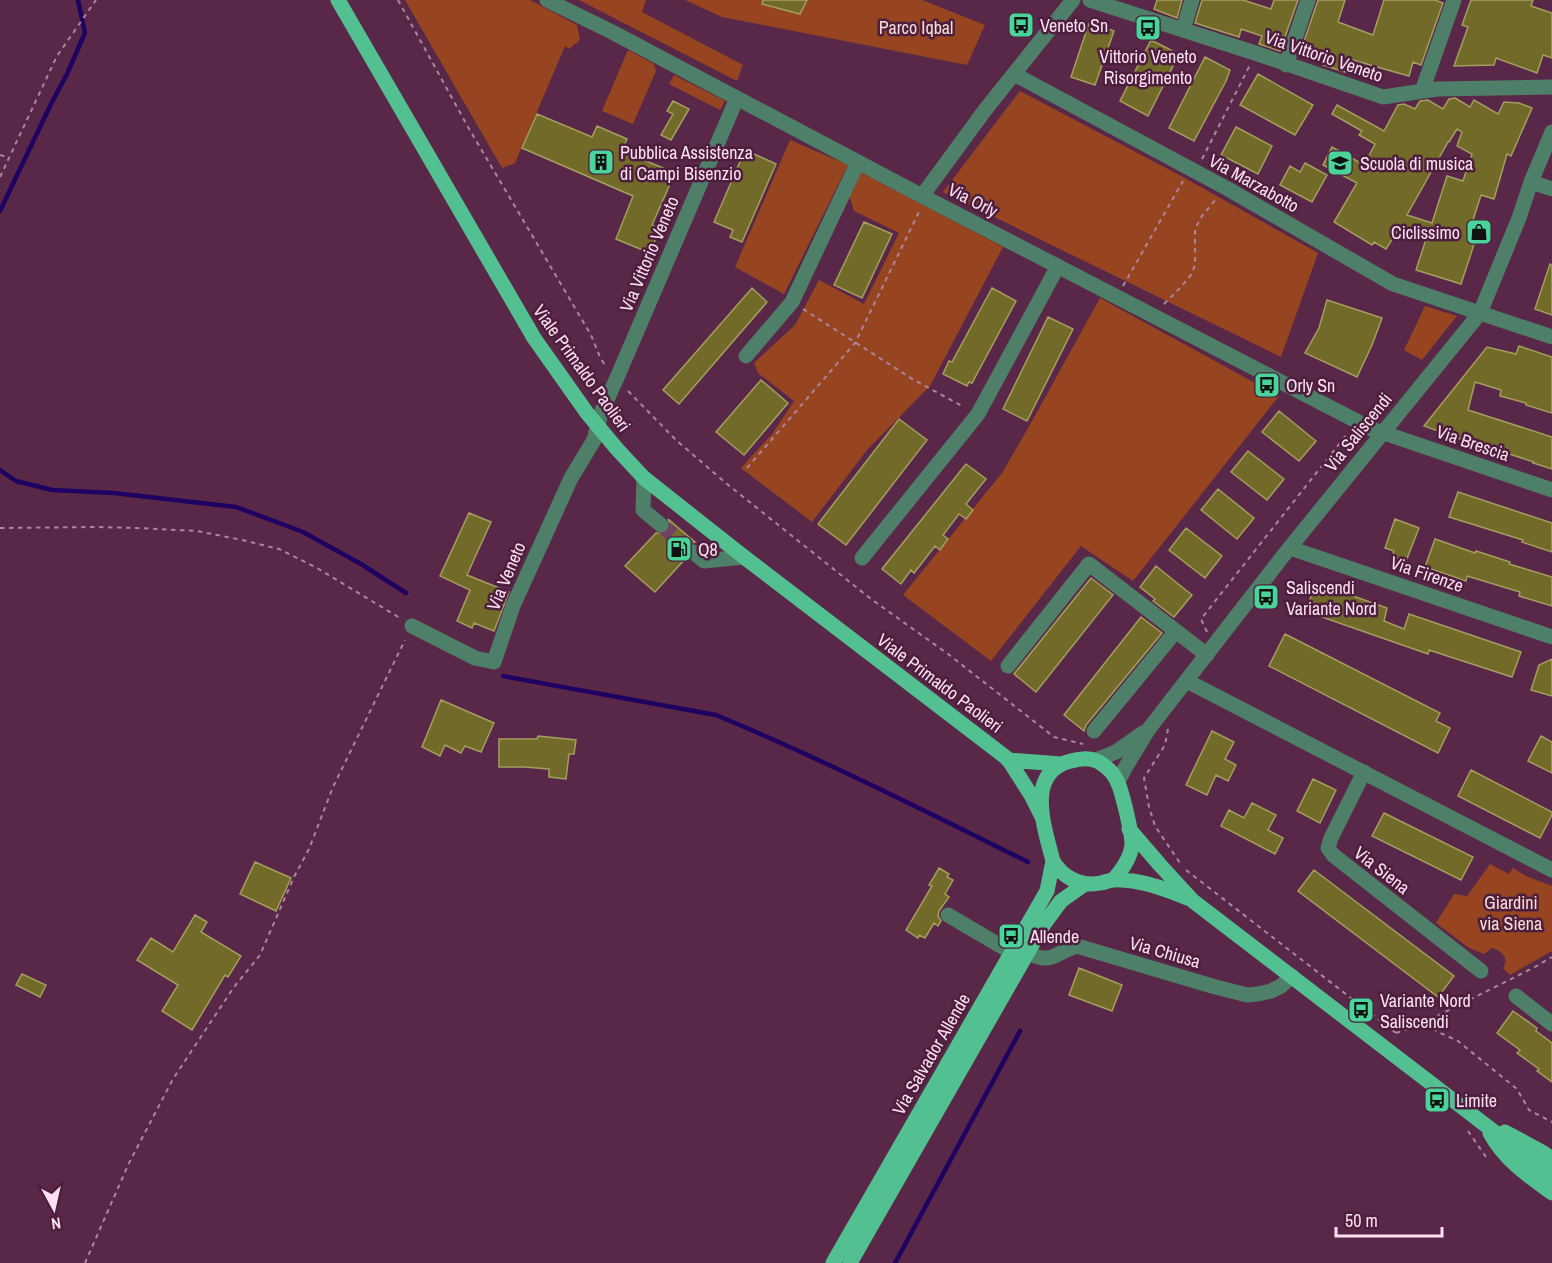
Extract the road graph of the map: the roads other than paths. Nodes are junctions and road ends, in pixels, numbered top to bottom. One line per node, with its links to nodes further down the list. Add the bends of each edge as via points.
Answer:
1 (338, 0): 23 (main road, Viale Primaldo Paolieri, via 534,338)
2 (547, 0): 13 (street, Via Orly)
3 (1073, 0): 10 (street)
4 (1090, 0): 8 (street, Via Vittorio Veneto)
5 (1192, 0): 8 (street)
6 (1308, 0): 9 (street)
7 (1454, 0): 12 (street)
8 (1183, 30): 9 (street, Via Vittorio Veneto)
9 (1286, 64): 12 (street, Via Vittorio Veneto, via 1383,98)
10 (1014, 74): 18 (street); 20 (street, Via Marzabotto, via 1228,189 1393,284)
11 (1552, 87): 12 (street, Via Vittorio Veneto)
12 (1422, 91)
13 (737, 98): 15 (street, Via Orly); 23 (street, Via Vittorio Veneto)
14 (1552, 132): 16 (street, Via Saliscendi)
15 (858, 162): 18 (street, Via Orly); 22 (street, via 792,302)
16 (1531, 182): 17 (street); 20 (street, Via Saliscendi)
17 (1552, 189)
18 (921, 196): 19 (street, Via Orly)
19 (1058, 266): 24 (street, Via Orly); 31 (street, via 978,414)
20 (1480, 313): 21 (street, Via Marzabotto); 24 (street, Via Saliscendi)
21 (1552, 336)
22 (746, 356)
23 (598, 427): 25 (main road, Viale Primaldo Paolieri); 32 (street, Via Veneto, via 513,606 494,662 475,658)
24 (1382, 433): 26 (street, Via Brescia); 28 (street, Via Saliscendi)
25 (644, 478): 27 (street, via 643,510); 30 (main road, Viale Primaldo Paolieri)
26 (1552, 490)
27 (661, 525)
28 (1290, 548): 34 (street, Via Firenze); 35 (street, Via Saliscendi)
29 (693, 552): 30 (street, via 704,561)
30 (744, 557): 40 (main road, Viale Primaldo Paolieri)
31 (862, 558)
32 (412, 626)
33 (1176, 631): 35 (street); 36 (street, via 1089,564); 39 (street)
34 (1552, 637)
35 (1201, 651): 37 (street, Via Saliscendi)
36 (1008, 666)
37 (1187, 681): 38 (street, Via Saliscendi); 43 (street)
38 (1148, 730): 41 (street, Via Saliscendi, via 1116,752); 44 (street, Via Saliscendi)
39 (1091, 738)
40 (1008, 760): 42 (main road, Viale Primaldo Paolieri); 45 (main road, Viale Primaldo Paolieri)
41 (1095, 760): 42 (main road, Viale Primaldo Paolieri); 44 (main road)
42 (1061, 764): 45 (main road, Viale Primaldo Paolieri, via 1049,775 1042,790)
43 (1364, 772): 48 (street); 54 (street, Via Siena, via 1328,848 1340,862)
44 (1118, 782): 46 (main road)
45 (1042, 817): 47 (main road, Viale Primaldo Paolieri)
46 (1129, 829): 49 (main road, via 1130,854); 51 (main road)
47 (1053, 861): 50 (main road, via 1067,876); 53 (main road, Via Salvador Allende, via 1047,891)
48 (1552, 870)
49 (1113, 880): 50 (main road); 51 (main road, via 1157,886)
50 (1085, 884): 53 (main road, Via Salvador Allende, via 1061,901)
51 (1193, 901): 55 (main road)
52 (948, 915): 53 (street)
53 (1019, 953): 55 (street, Via Chiusa, via 1048,959 1077,946 1247,995 1281,987); 62 (main road, Via Salvador Allende); 63 (main road, Via Salvador Allende)
54 (1480, 971)
55 (1292, 976): 58 (main road)
56 (1516, 996): 57 (street)
57 (1552, 1024)
58 (1486, 1125): 59 (main road, via 1516,1137); 60 (main road); 61 (main road, via 1510,1160)
59 (1552, 1159)
60 (1552, 1176)
61 (1552, 1193)
62 (833, 1263)
63 (850, 1263)

